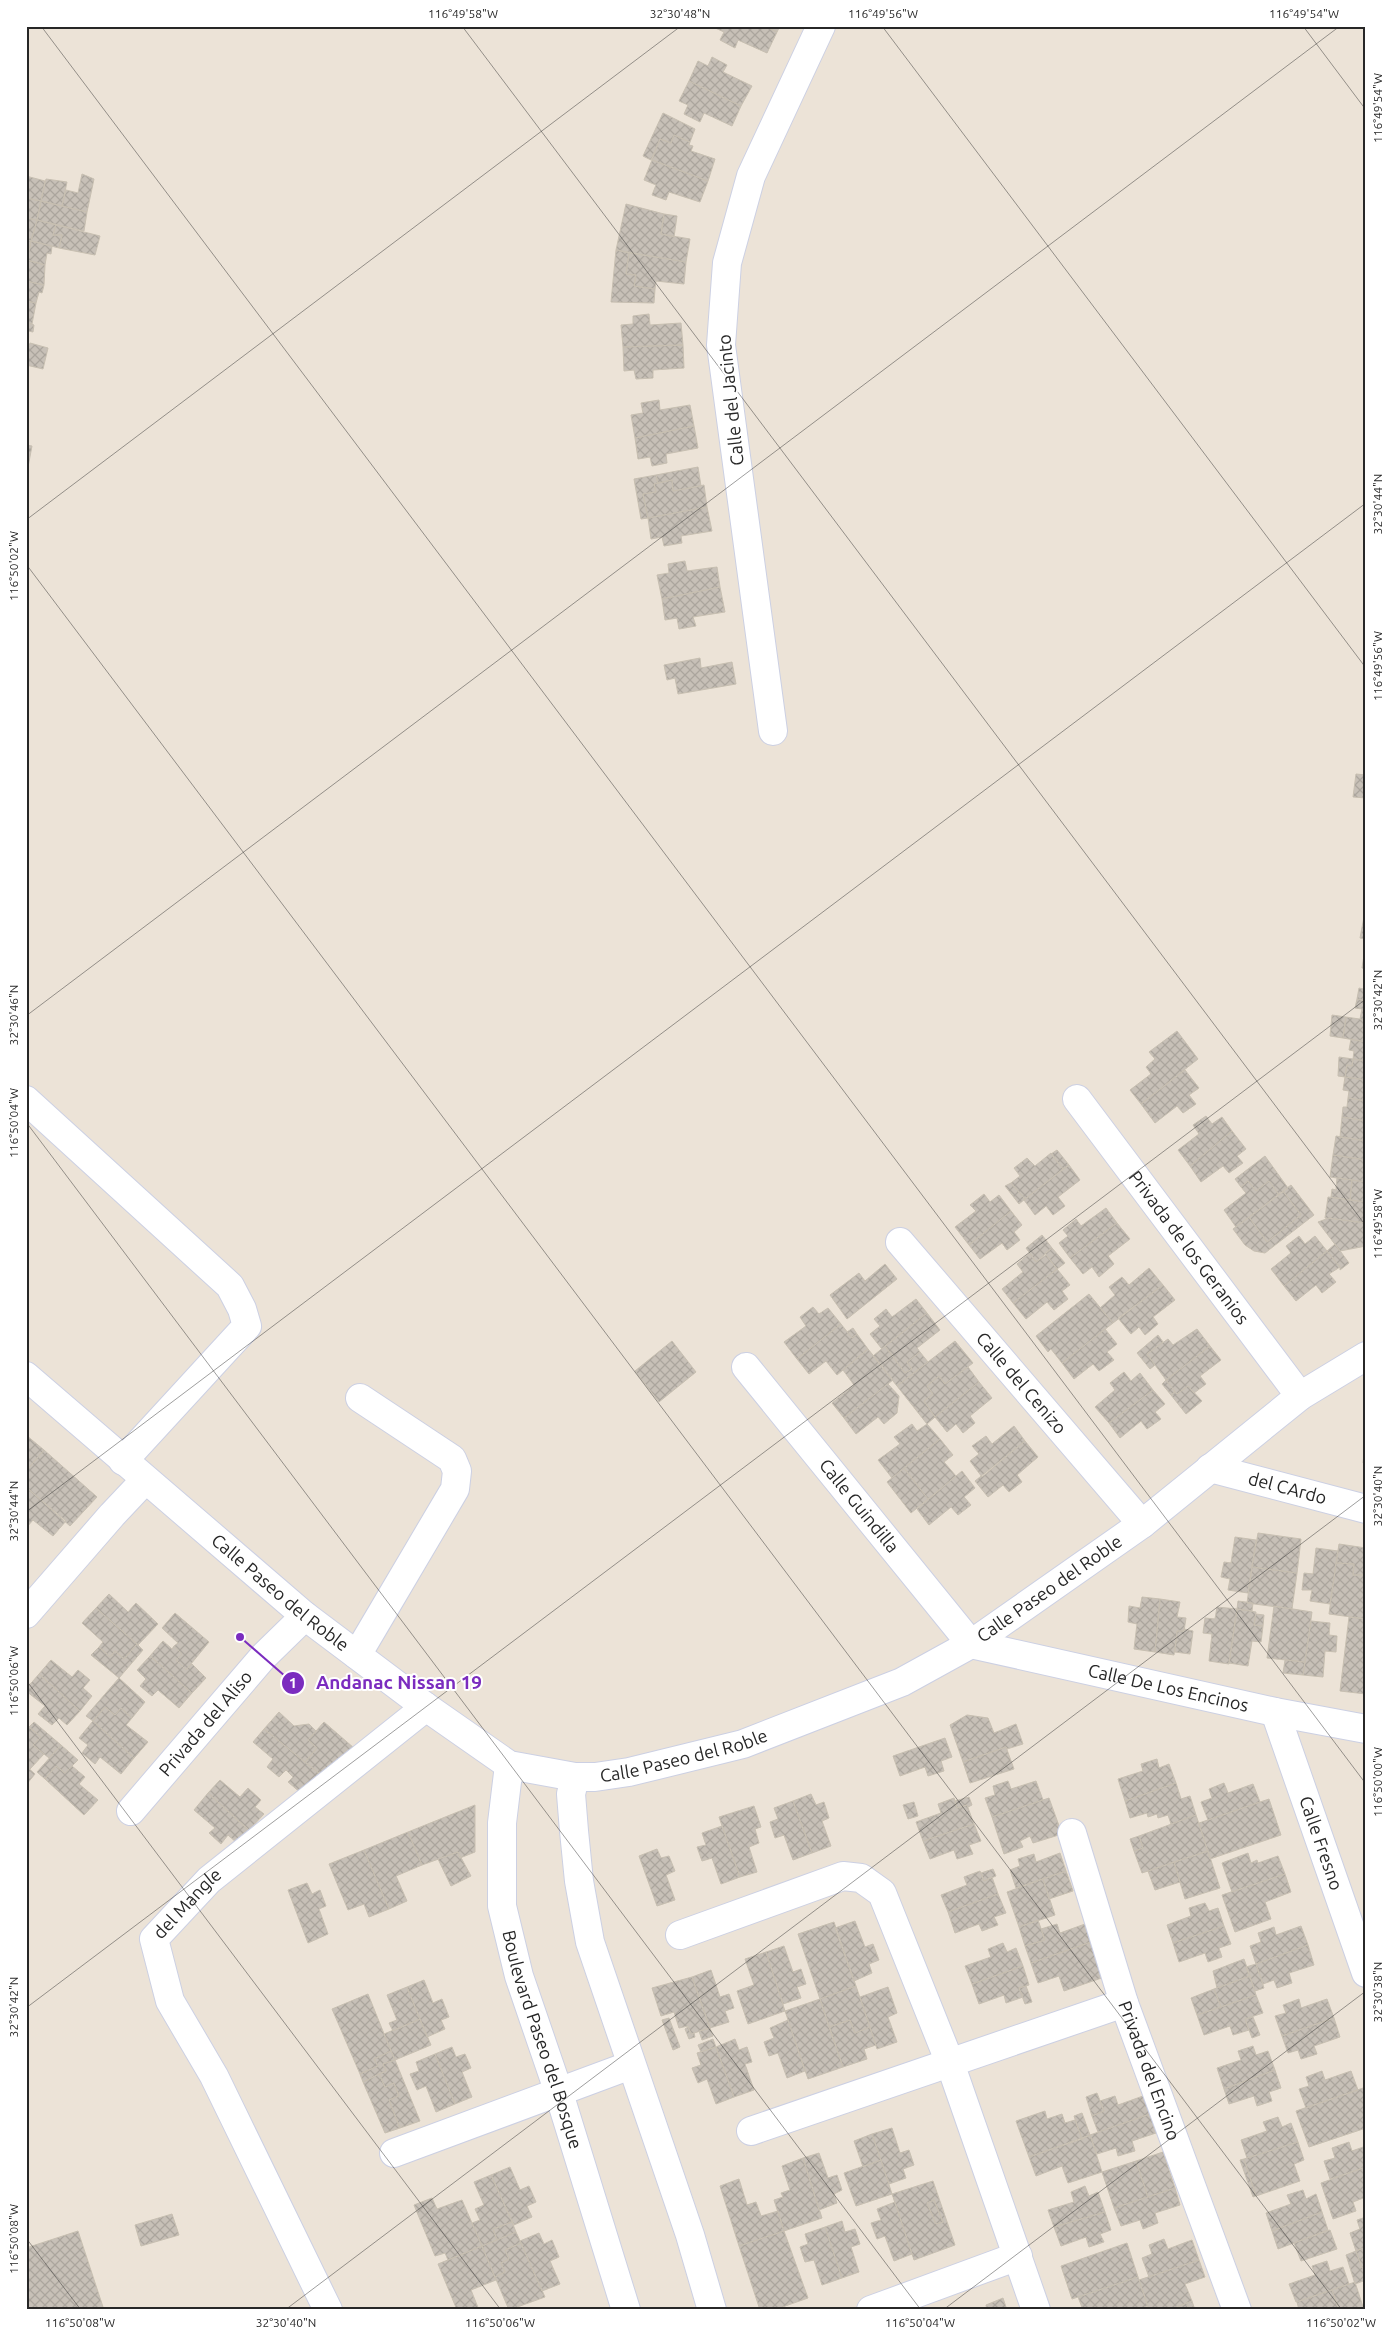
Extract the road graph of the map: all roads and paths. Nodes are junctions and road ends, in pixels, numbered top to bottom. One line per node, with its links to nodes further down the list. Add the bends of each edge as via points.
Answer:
1 (821, 26): 2 (street, Calle del Jacinto, via 751,176 727,263 721,345)
2 (773, 731)
3 (26, 1100): 11 (street, via 230,1286 247,1326)
4 (1077, 1100): 9 (street, Privada de los Geranios)
5 (900, 1242): 15 (street, Calle del Cenizo)
6 (1366, 1356): 9 (street, Calle Paseo del Roble)
7 (746, 1367): 18 (street, Calle Guindilla)
8 (26, 1376): 11 (street, Calle Paseo del Roble)
9 (1300, 1396): 12 (street, Calle Paseo del Roble)
10 (360, 1398): 19 (street, via 452,1460 457,1471 455,1489)
11 (123, 1461): 13 (street, Calle Paseo del Roble)
12 (1210, 1468): 14 (street, del CArdo); 15 (street, Calle Paseo del Roble)
13 (145, 1480): 16 (street); 17 (street, Calle Paseo del Roble)
14 (1366, 1508)
15 (1142, 1524): 18 (street, Calle Paseo del Roble)
16 (26, 1614)
17 (304, 1616): 19 (street, Calle Paseo del Roble); 25 (street, Privada del Aliso, via 263,1657)
18 (971, 1644): 21 (street, Calle De Los Encinos); 24 (street, Calle Paseo del Roble, via 902,1682 743,1744 629,1772)
19 (357, 1655): 20 (street, Calle Paseo del Roble)
20 (426, 1707): 23 (street, Calle Paseo del Roble); 36 (street, del Mangle, via 209,1880 154,1939 170,2001 214,2076)
21 (1275, 1712): 22 (street, Calle De Los Encinos); 28 (street, Calle Fresno)
22 (1366, 1729)
23 (509, 1764): 24 (street, Calle Paseo del Roble); 32 (street, Boulevard Paseo del Bosque, via 502,1824 502,1906 519,1976)
24 (575, 1777): 31 (street, via 572,1794 574,1830 590,1942)
25 (131, 1811)
26 (1072, 1834): 29 (street)
27 (680, 1935): 30 (street, via 843,1876 861,1878 882,1893)
28 (1366, 1973)
29 (1124, 2003): 30 (street, Privada del Encino); 41 (street, Privada del Encino)
30 (950, 2063): 33 (street, Privada del Encino); 35 (street)
31 (631, 2065): 32 (street); 38 (street, via 690,2235)
32 (558, 2090): 34 (street); 37 (street, Boulevard Paseo del Bosque)
33 (751, 2131)
34 (394, 2152)
35 (1018, 2256): 39 (street); 40 (street)
36 (328, 2310)
37 (626, 2310)
38 (712, 2310)
39 (871, 2310)
40 (1036, 2310)
41 (1237, 2310)

